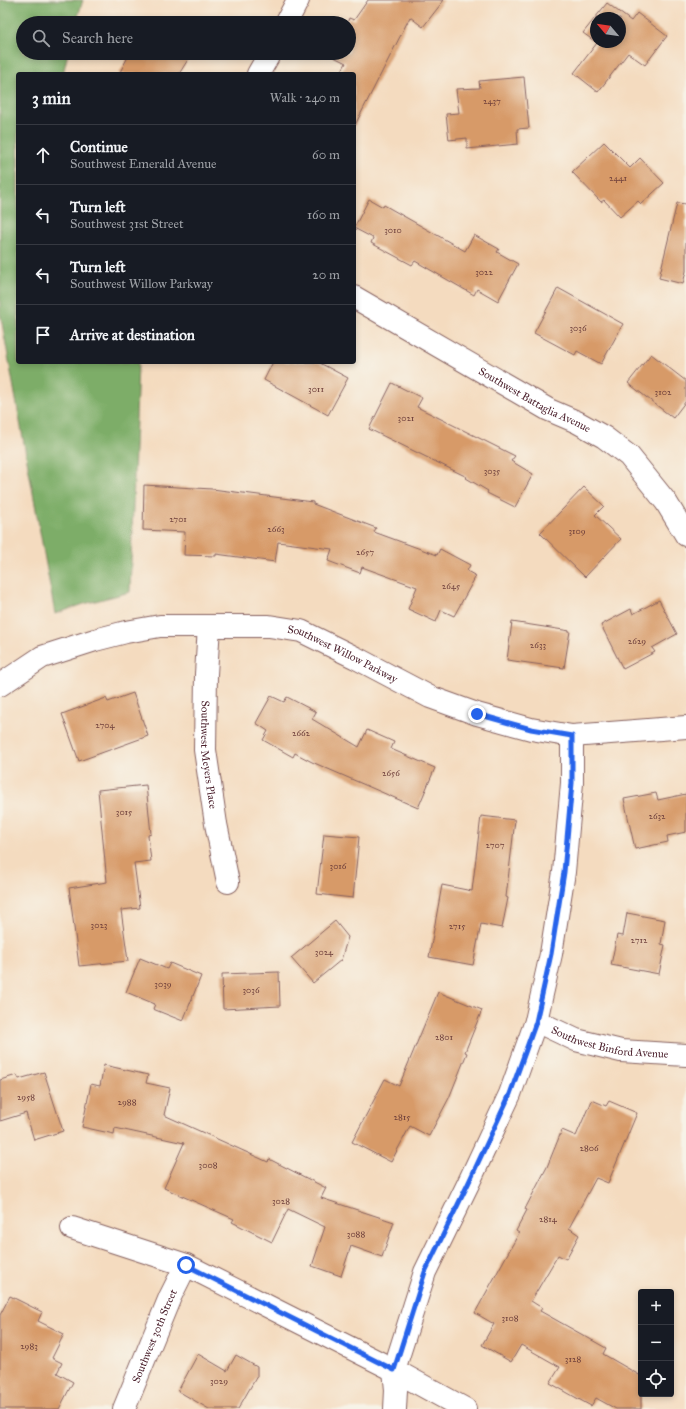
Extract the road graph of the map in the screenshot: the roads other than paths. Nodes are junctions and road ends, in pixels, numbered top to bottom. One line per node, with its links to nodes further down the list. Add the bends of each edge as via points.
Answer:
1 (298, 0): 2 (street)
2 (290, 16)
3 (266, 60): 4 (street)
4 (259, 72)
5 (356, 298): 6 (street, Southwest Battaglia Avenue, via 549,410 604,437 629,456 666,502)
6 (686, 535)
7 (209, 626): 8 (street, Southwest Willow Parkway, via 160,626 95,640 42,657); 10 (street, Southwest Willow Parkway, via 269,626 301,632 430,697 531,729); 11 (street, Southwest Meyers Place, via 205,750)
8 (0, 685)
9 (686, 727): 10 (street, Southwest Willow Parkway)
10 (572, 736): 12 (street, via 572,783 564,872 551,954)
11 (228, 882)
12 (536, 1022): 13 (street, Southwest Binford Avenue, via 576,1040 621,1051); 16 (street, via 510,1094 425,1272)
13 (686, 1055)
14 (72, 1228): 15 (street)
15 (186, 1265): 16 (street); 17 (street, Southwest 30th Street, via 170,1297)
16 (394, 1370): 18 (street); 19 (street)
17 (124, 1409)
18 (395, 1409)
19 (465, 1409)

